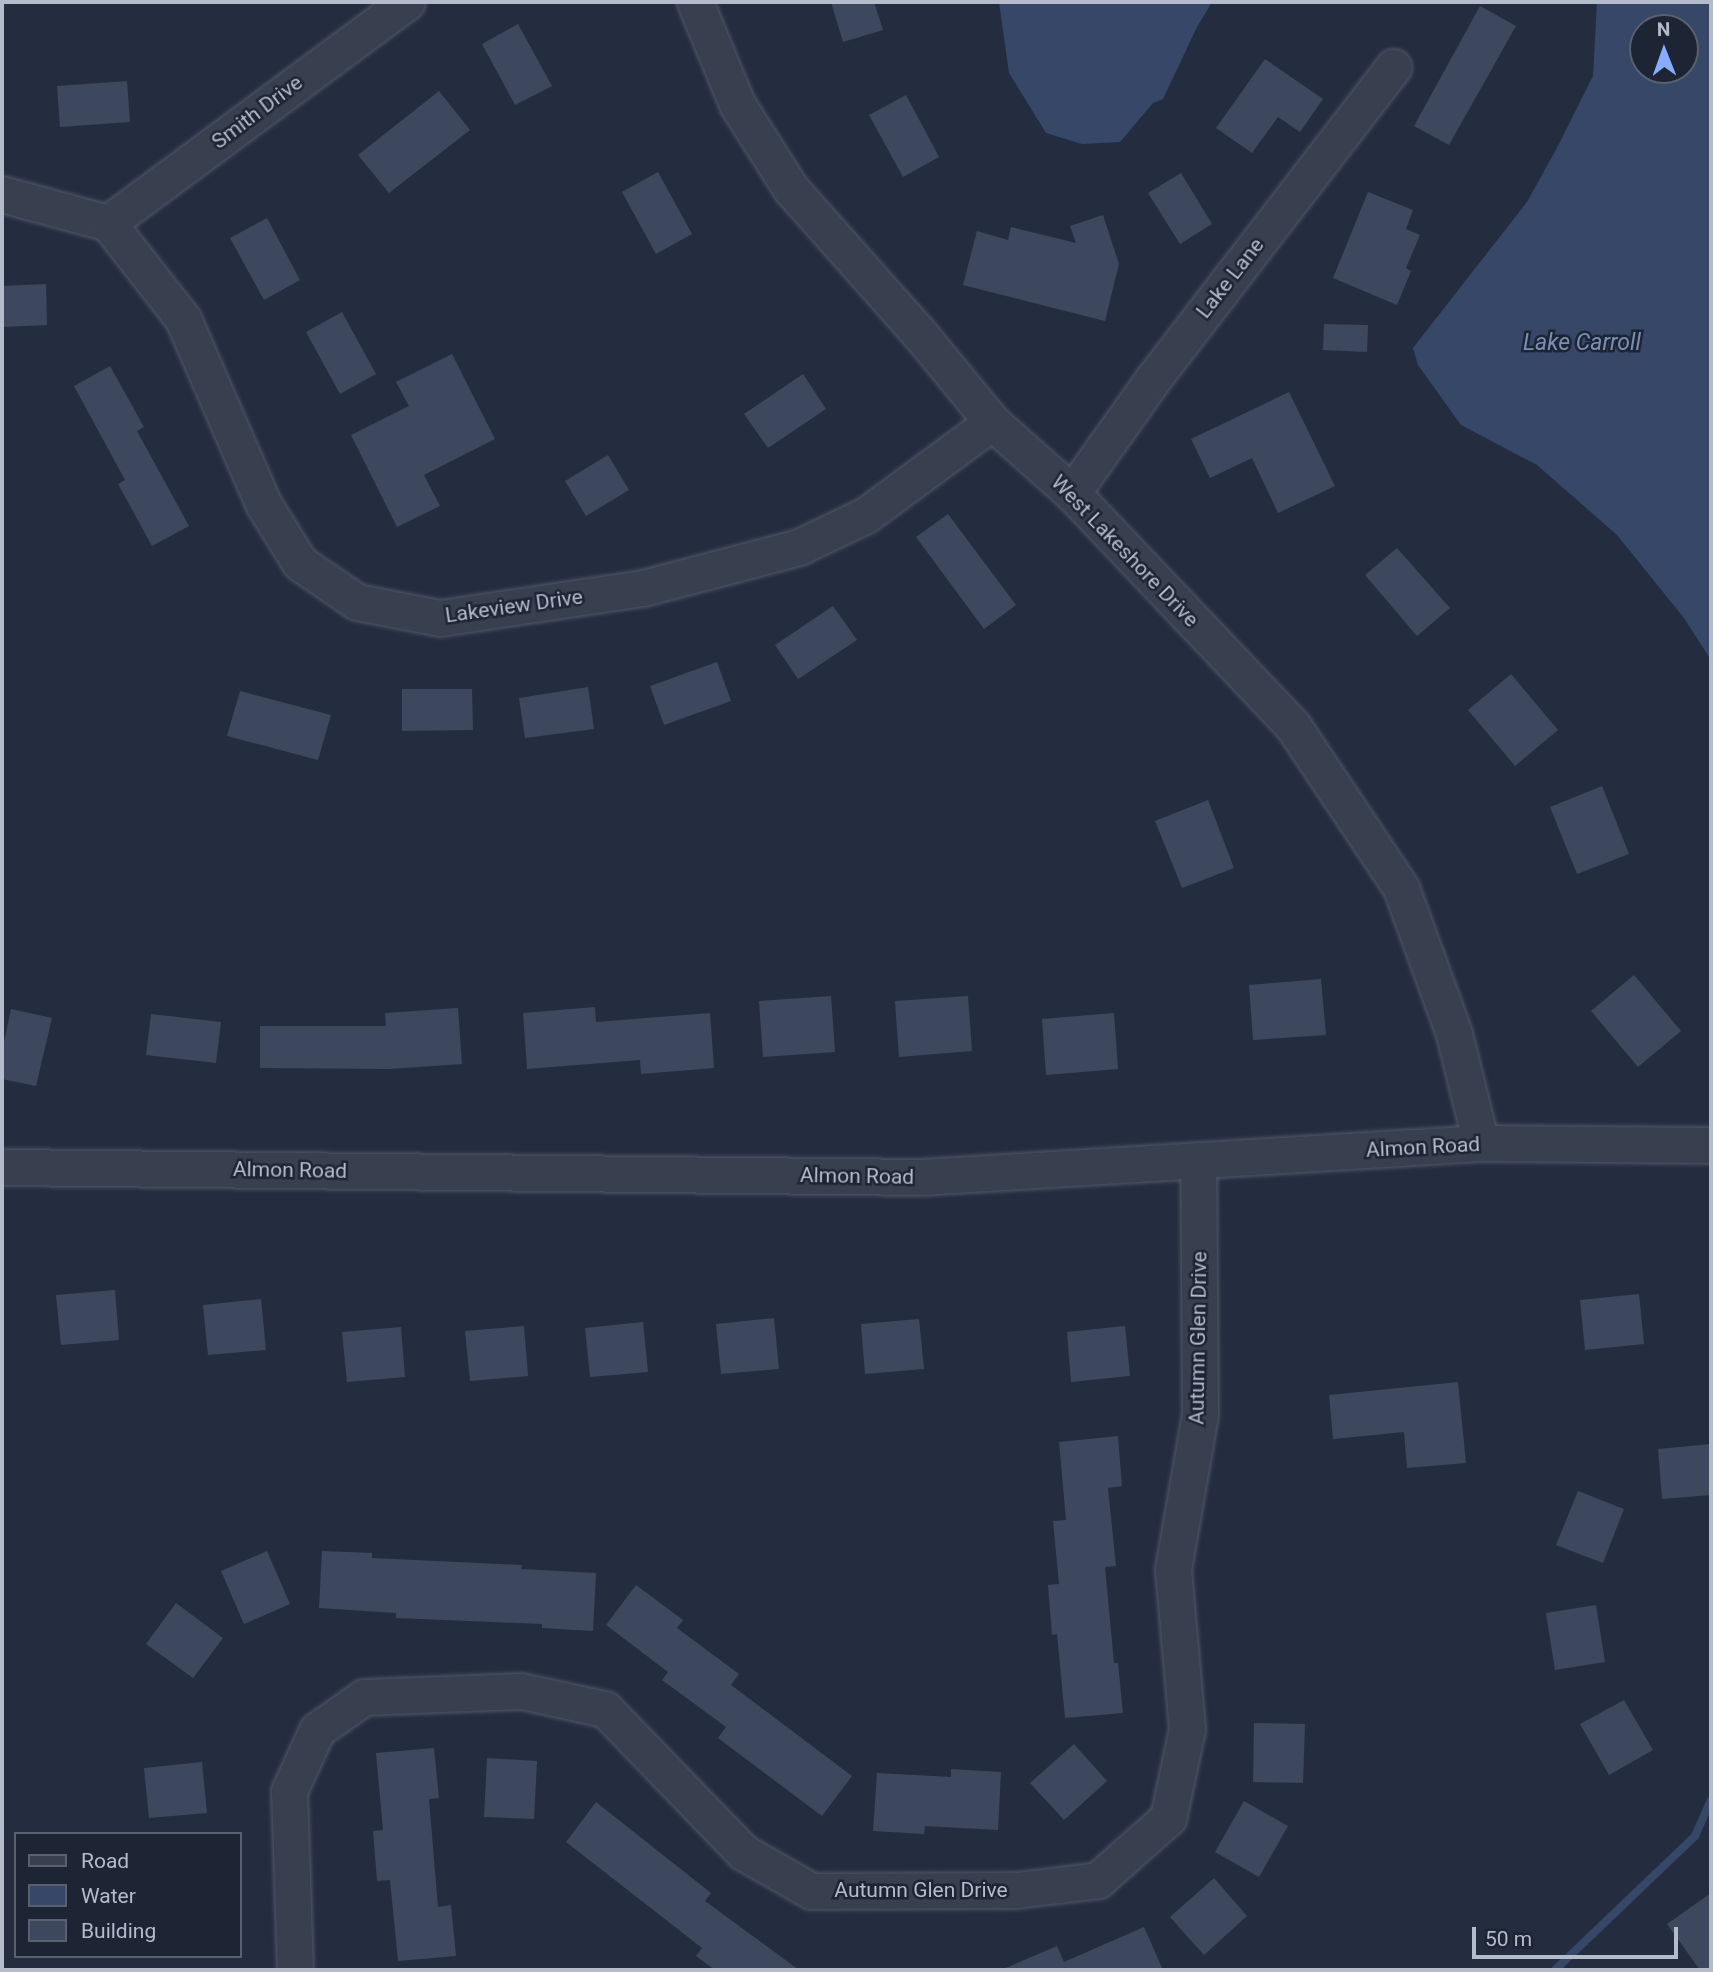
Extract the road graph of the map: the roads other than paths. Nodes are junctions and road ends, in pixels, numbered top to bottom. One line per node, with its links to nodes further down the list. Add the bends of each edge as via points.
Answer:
1 (407, 2): 5 (street, Smith Drive)
2 (695, 2): 6 (street, West Lakeshore Drive, via 737,104 791,189)
3 (1393, 67): 7 (street, Lake Lane, via 1153,379)
4 (2, 194): 5 (street)
5 (108, 223): 6 (street, Lakeview Drive, via 183,319 264,505 300,563 357,602 440,618 643,589 799,547 866,514)
6 (992, 422): 7 (street, West Lakeshore Drive)
7 (1072, 493): 8 (street, West Lakeshore Drive, via 1293,726 1401,888 1454,1034)
8 (1481, 1143): 9 (street, Almon Road); 10 (street, Almon Road)
9 (1711, 1145)
10 (1198, 1160): 11 (street, Almon Road, via 921,1177); 12 (street, Autumn Glen Drive, via 1200,1415 1173,1569 1187,1729 1168,1818 1118,1863 1098,1880 1017,1890 811,1891 743,1852 605,1709 521,1691 364,1697 317,1730 289,1791)
11 (2, 1167)
12 (295, 1970)

